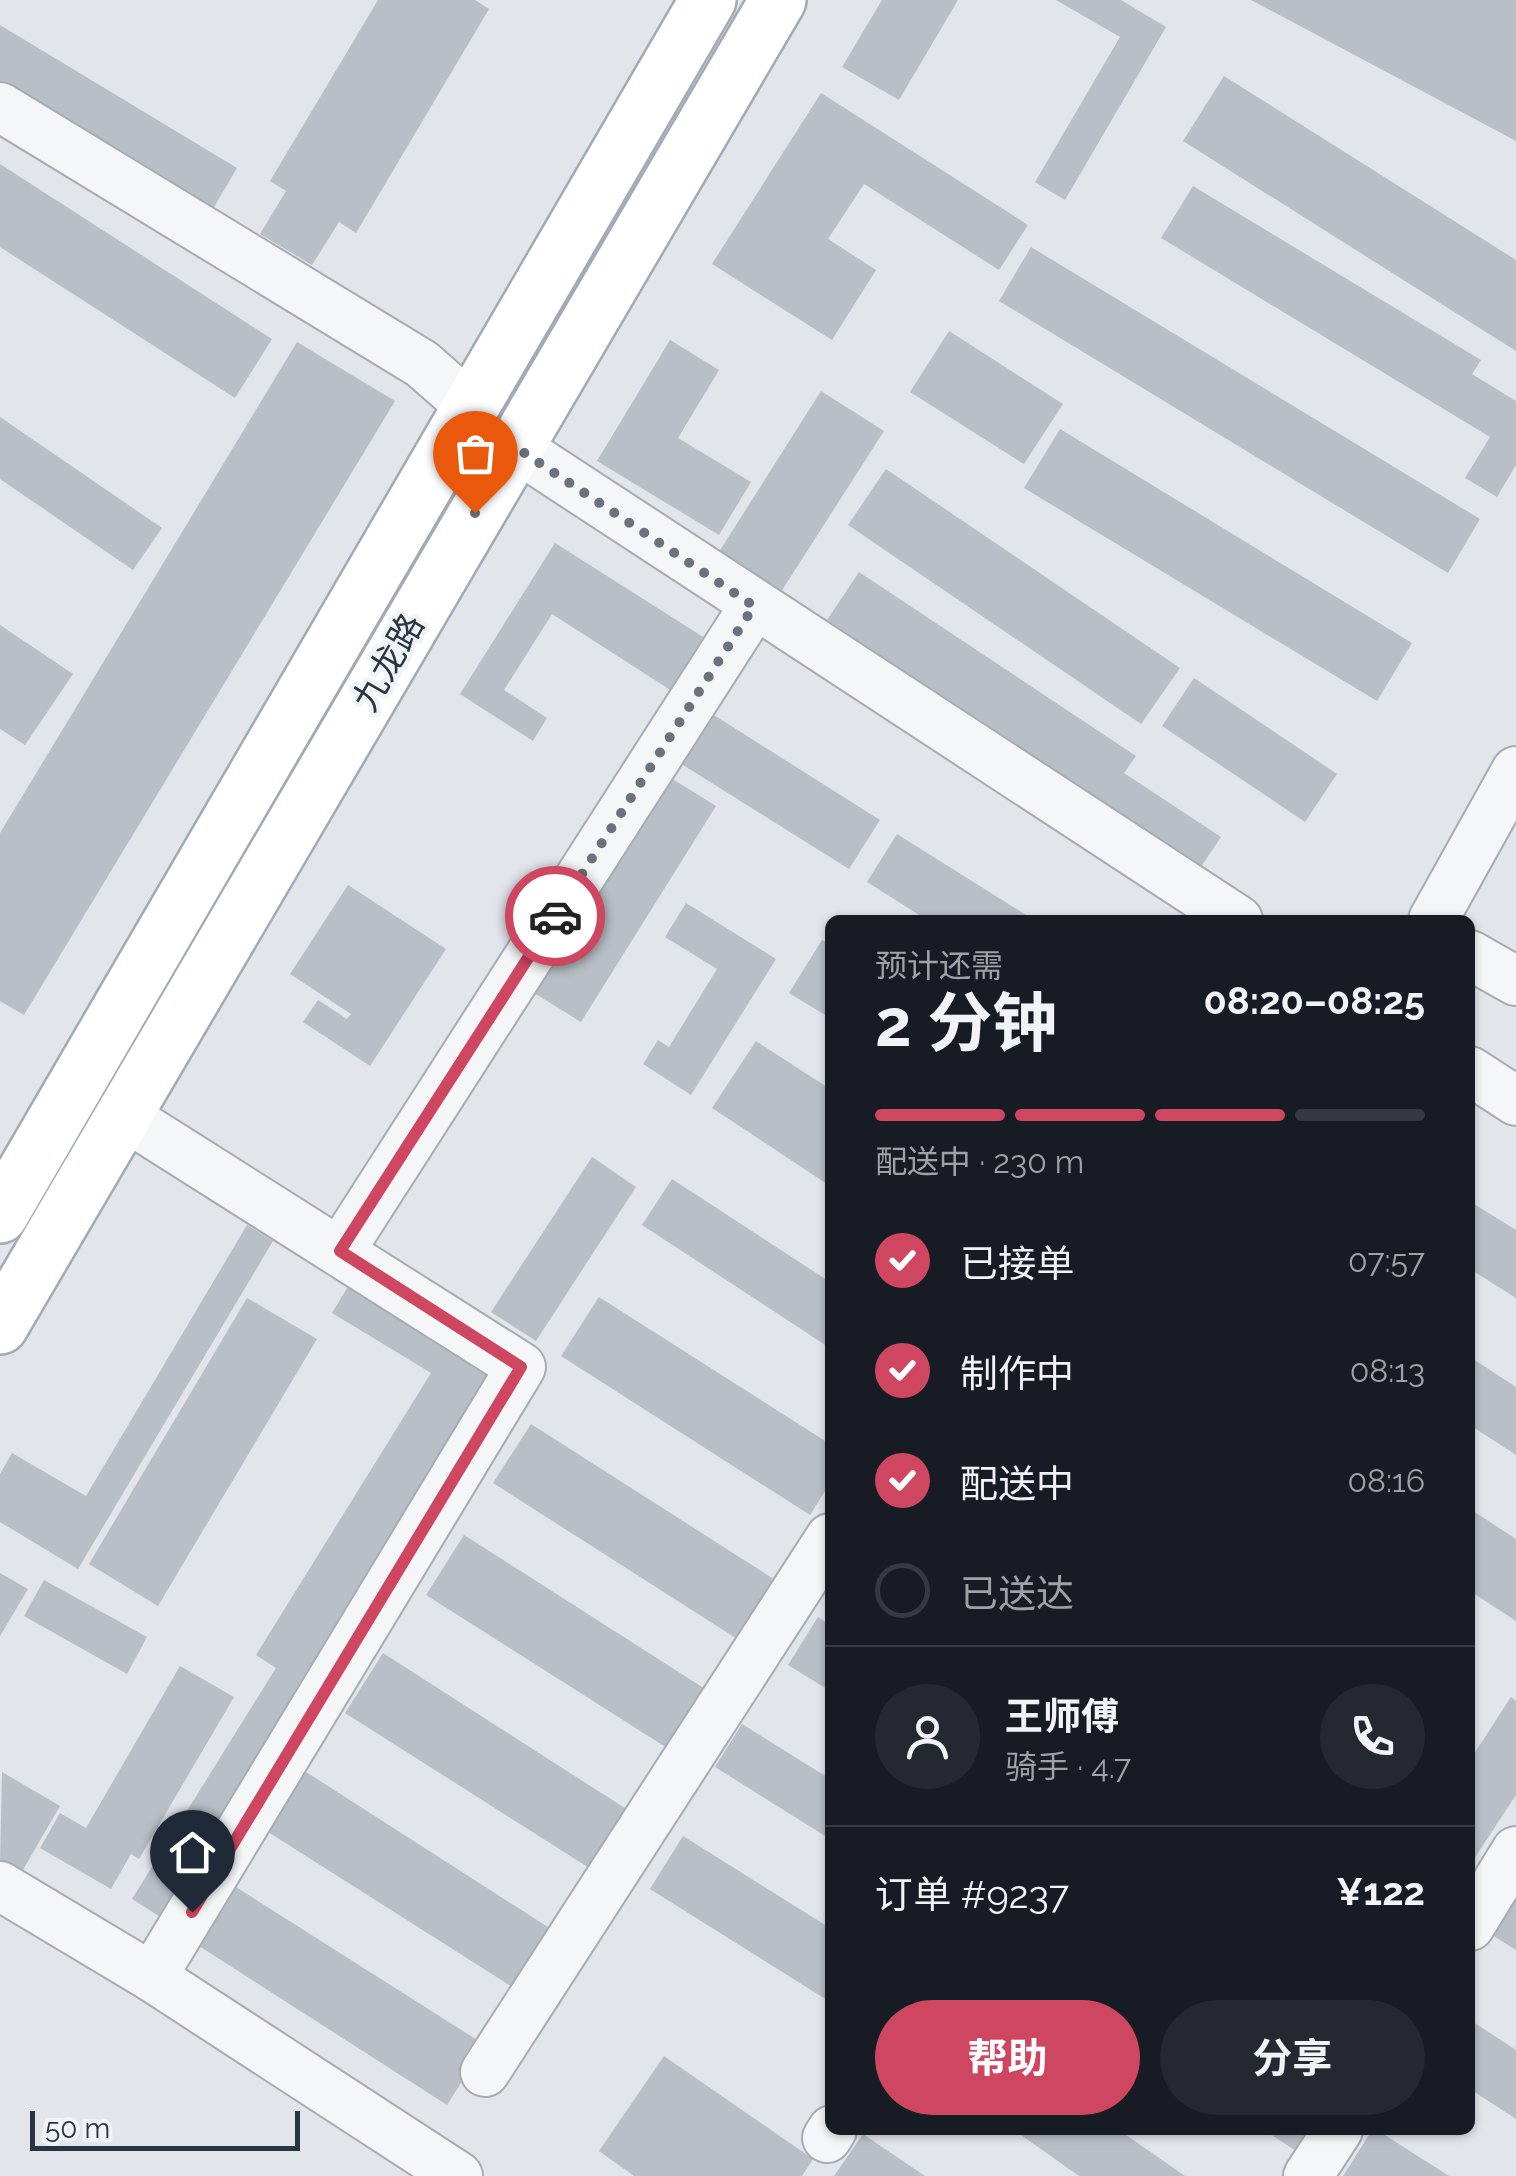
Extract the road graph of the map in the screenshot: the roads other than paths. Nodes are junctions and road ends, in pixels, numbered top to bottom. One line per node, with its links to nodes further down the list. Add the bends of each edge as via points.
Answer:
1 (708, 0): 4 (main road, 九龙路)
2 (778, 0): 5 (main road, 九龙路)
3 (0, 108): 4 (street, via 422,364)
4 (471, 407): 16 (main road, 九龙路)
5 (514, 446): 6 (street); 15 (main road, 九龙路)
6 (754, 606): 9 (street); 17 (street)
7 (1516, 771): 8 (street)
8 (1504, 822): 10 (street)
9 (1227, 915)
10 (1438, 915)
11 (1475, 957): 12 (street)
12 (1516, 982)
13 (1475, 1075): 14 (street)
14 (1516, 1101)
15 (122, 1114): 17 (street); 18 (main road, 九龙路)
16 (0, 1216)
17 (340, 1251): 23 (street, via 521,1367)
18 (0, 1326)
19 (825, 1546): 24 (street)
20 (1516, 1851): 22 (street)
21 (0, 1886): 23 (street)
22 (1475, 1918)
23 (152, 1977): 26 (street)
24 (485, 2072)
25 (1335, 2135): 27 (street)
26 (458, 2176)
27 (1308, 2176)

